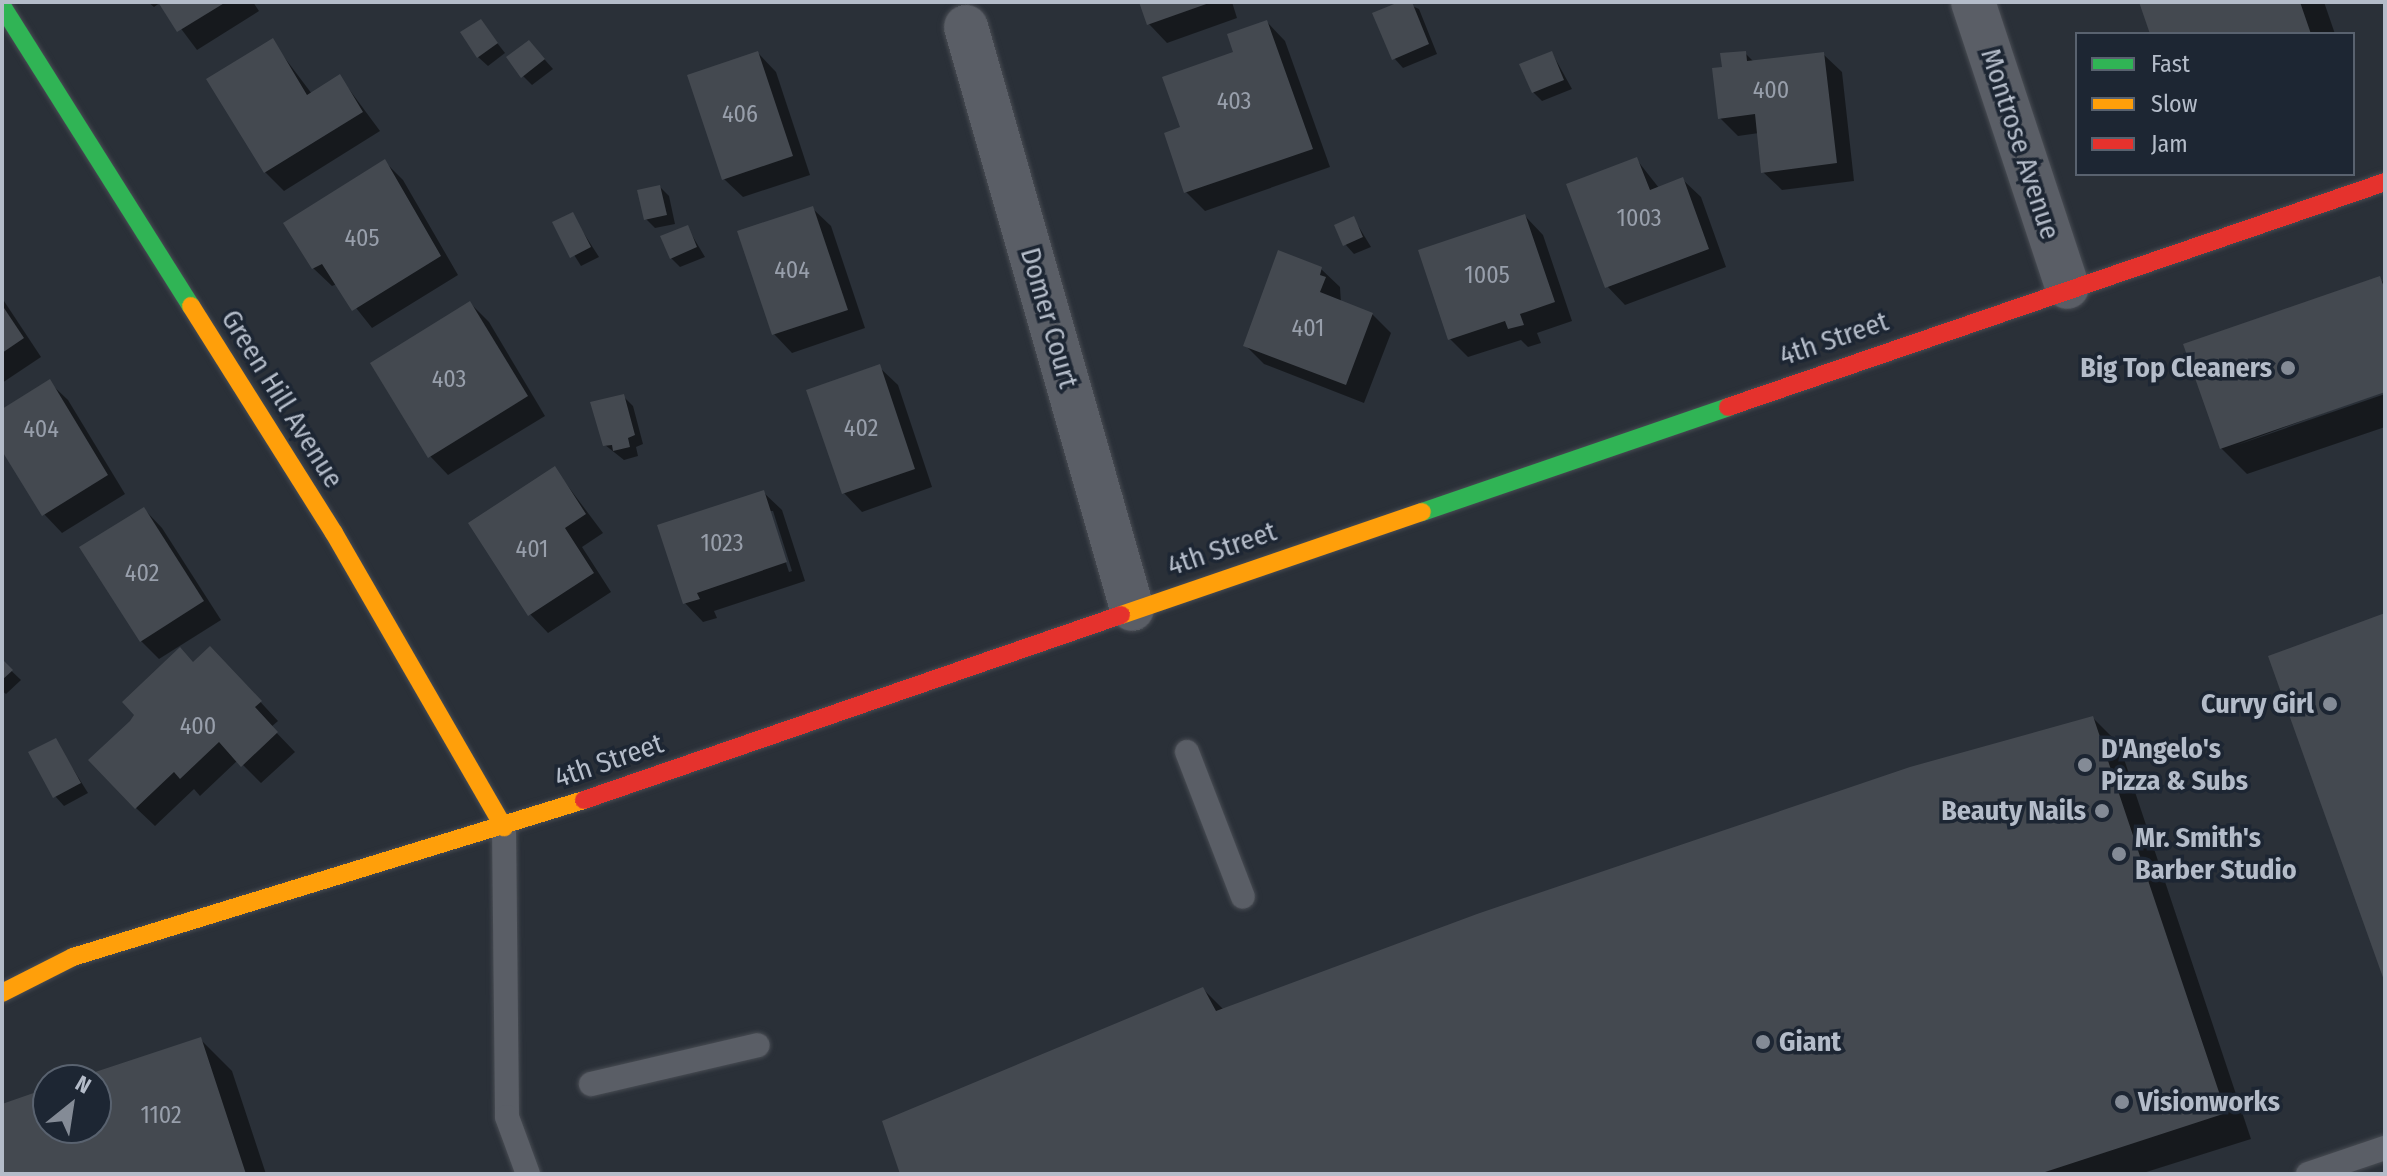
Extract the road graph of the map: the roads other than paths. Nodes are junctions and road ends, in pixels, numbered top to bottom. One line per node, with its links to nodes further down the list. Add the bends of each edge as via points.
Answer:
1 (1973, 2): 5 (street, Montrose Avenue)
2 (2, 6): 8 (street, Green Hill Avenue, via 334,533)
3 (966, 27): 6 (street, Domer Court)
4 (2385, 182): 5 (street, 4th Street)
5 (2067, 287): 6 (street, 4th Street)
6 (1132, 609): 8 (street, 4th Street)
7 (1187, 752): 9 (lane)
8 (504, 827): 10 (street, 4th Street); 16 (lane, via 507,1117)
9 (1243, 897)
10 (73, 957): 11 (street, 4th Street); 12 (street, 4th Street)
11 (16, 963)
12 (2, 993)
13 (758, 1045): 14 (lane)
14 (591, 1084)
15 (2385, 1148): 17 (lane)
16 (528, 1174)
17 (2308, 1174)

